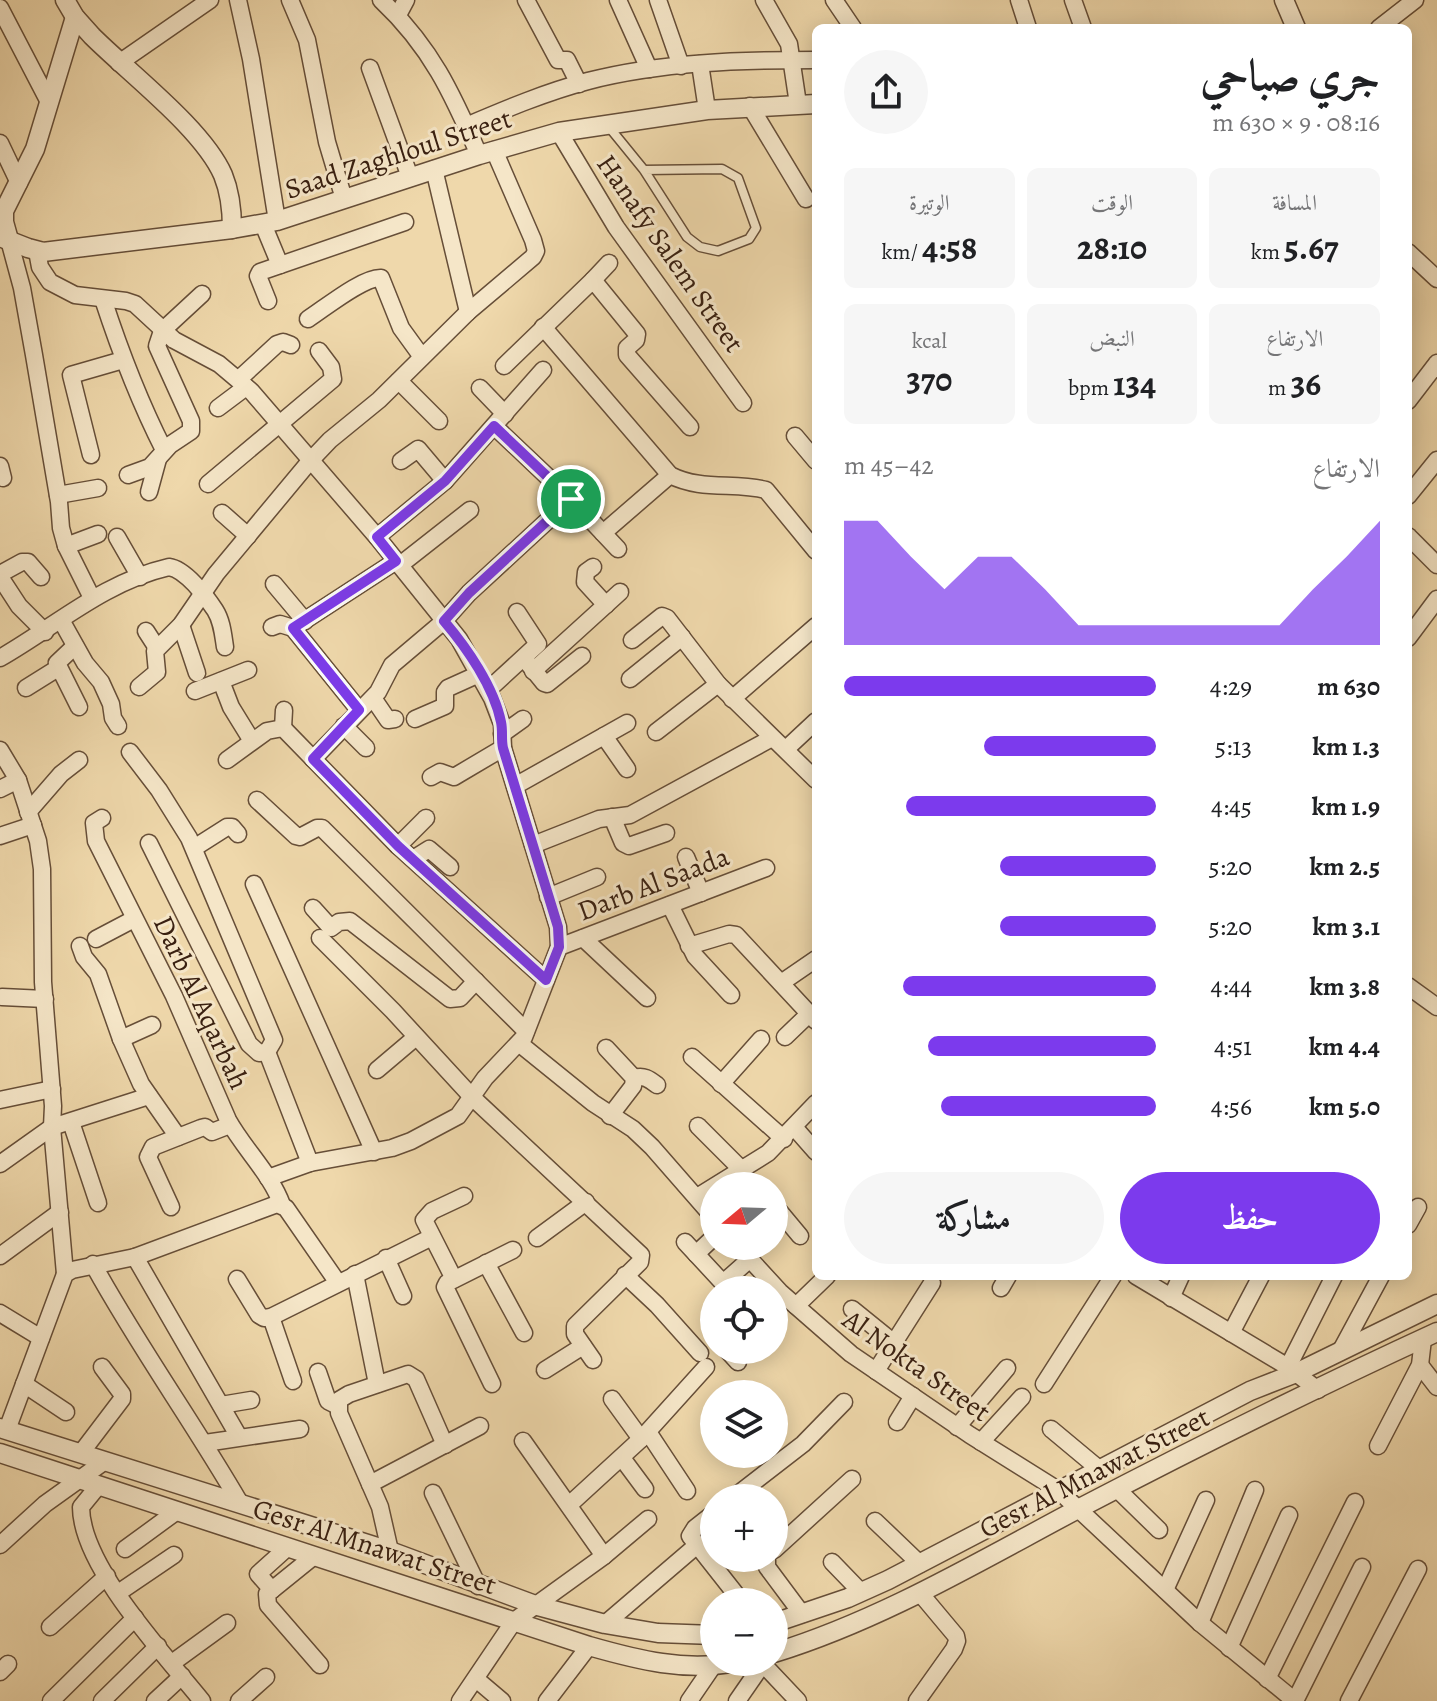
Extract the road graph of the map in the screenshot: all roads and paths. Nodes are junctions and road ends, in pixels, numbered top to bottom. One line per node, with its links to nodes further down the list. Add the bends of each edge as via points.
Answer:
1 (65, 0): 18 (street)
2 (210, 0): 26 (street)
3 (238, 0): 48 (street, via 251,59)
4 (290, 0): 45 (street, via 307,40)
5 (381, 0): 17 (street)
6 (406, 0): 17 (street)
7 (526, 0): 31 (street, via 558,60 567,60)
8 (618, 0): 30 (street)
9 (658, 0): 28 (street)
10 (764, 0): 24 (street)
11 (834, 0): 19 (street)
12 (1019, 0): 20 (street)
13 (1073, 0): 21 (street)
14 (1284, 0): 22 (street)
15 (1415, 0): 23 (street)
16 (0, 8): 32 (street)
17 (398, 15): 37 (street, via 438,67)
18 (75, 17): 26 (street); 32 (street)
19 (850, 24)
20 (1027, 24)
21 (1082, 24)
22 (1294, 24)
23 (1384, 24)
24 (794, 60): 25 (street); 27 (street); 33 (street)
25 (812, 60)
26 (119, 63): 49 (street, via 204,143 228,193)
27 (700, 64): 28 (street); 35 (street)
28 (681, 66): 30 (street)
29 (370, 68): 43 (street)
30 (649, 69): 31 (street)
31 (579, 84): 37 (street)
32 (49, 102): 44 (street)
33 (807, 104): 34 (street, Saad Zaghloul Street)
34 (750, 106): 35 (street, Saad Zaghloul Street); 46 (street)
35 (707, 110): 36 (street, Saad Zaghloul Street)
36 (606, 123): 38 (street, Saad Zaghloul Street); 42 (lane)
37 (466, 126): 40 (street)
38 (559, 132): 40 (street, Saad Zaghloul Street); 75 (street, Hanafy Salem Street, via 616,227)
39 (0, 143): 44 (street)
40 (486, 152): 41 (street, Saad Zaghloul Street); 60 (street, via 536,251)
41 (434, 169): 43 (street, Saad Zaghloul Street); 60 (street)
42 (644, 170): 42 (lane, via 687,237 700,247 718,251 749,239 756,228 738,178 722,169)
43 (410, 177): 45 (street, Saad Zaghloul Street)
44 (19, 183): 50 (street, via 4,211)
45 (344, 199): 48 (street, Saad Zaghloul Street)
46 (806, 199)
47 (405, 222): 54 (street)
48 (270, 223): 49 (street, Saad Zaghloul Street); 54 (street)
49 (232, 229): 51 (street, Saad Zaghloul Street)
50 (6, 249): 51 (street, Saad Zaghloul Street); 95 (street, via 34,355)
51 (37, 251): 58 (street, via 50,282 75,295)
52 (1412, 256): 55 (street)
53 (609, 263): 56 (street)
54 (280, 265): 59 (street, via 258,274)
55 (1437, 279)
56 (593, 280): 62 (street); 80 (street, via 637,334 627,355)
57 (202, 294): 63 (street)
58 (103, 299): 63 (street, via 135,304); 67 (street)
59 (268, 301)
60 (468, 312): 66 (street)
61 (308, 319): 66 (street, via 381,278 401,328)
62 (543, 327): 69 (street); 89 (street)
63 (162, 331): 72 (street); 82 (street, via 159,355 193,426)
64 (291, 345): 72 (street, via 277,344)
65 (319, 351): 79 (street, via 333,379)
66 (422, 357): 71 (street)
67 (123, 360): 82 (street); 83 (street, via 71,375)
68 (1437, 363): 74 (street)
69 (504, 366)
70 (543, 370): 77 (street)
71 (399, 381): 78 (street); 86 (street)
72 (243, 383): 76 (street); 79 (street)
73 (480, 388): 77 (street)
74 (1412, 396)
75 (743, 403)
76 (218, 408)
77 (500, 420): 90 (street); 96 (street)
78 (439, 421)
79 (279, 424): 86 (street); 91 (street)
80 (690, 427)
81 (795, 436): 84 (street)
82 (161, 454): 88 (street, via 150,467); 94 (street)
83 (91, 455)
84 (812, 456)
85 (1437, 460): 93 (street)
86 (310, 461): 101 (street); 103 (street)
87 (401, 461): 90 (street, via 418,449)
88 (128, 475)
89 (670, 475): 99 (street); 106 (street, via 714,487 766,490)
90 (445, 481): 103 (street)
91 (208, 484)
92 (98, 488): 95 (street)
93 (1412, 491)
94 (149, 492)
95 (58, 495): 105 (street)
96 (571, 499): 99 (street); 122 (street)
97 (470, 510): 109 (street)
98 (222, 513): 101 (street)
99 (603, 533): 107 (street)
100 (98, 534): 105 (street)
101 (248, 536): 116 (street)
102 (117, 537): 113 (street)
103 (377, 537): 109 (street)
104 (1412, 540): 108 (street)
105 (66, 546): 117 (street)
106 (812, 546)
107 (618, 549)
108 (1435, 560)
109 (398, 563): 122 (street); 123 (street)
110 (593, 567): 119 (street, via 585,582)
111 (0, 575): 112 (street, via 28,562); 128 (street, via 19,606)
112 (41, 577)
113 (140, 577): 116 (street, via 175,568); 117 (street)
114 (274, 584): 123 (street)
115 (620, 592): 119 (street)
116 (201, 593): 124 (street); 133 (street, via 215,610)
117 (92, 598): 121 (street)
118 (1437, 599): 129 (street)
119 (606, 605): 137 (street)
120 (517, 612): 137 (street, via 538,644)
121 (61, 620): 128 (street); 132 (street)
122 (444, 621): 141 (street); 149 (street, via 392,665)
123 (299, 624): 125 (street); 153 (street)
124 (181, 625): 134 (street); 140 (street)
125 (272, 627)
126 (812, 629): 150 (street)
127 (146, 631): 134 (street)
128 (45, 632): 136 (street)
129 (1412, 633)
130 (682, 637): 131 (street, via 662,616); 142 (street); 144 (street)
131 (632, 640)
132 (75, 646): 138 (street, via 59,659); 159 (street, via 101,682)
133 (225, 647)
134 (157, 648): 145 (street, via 157,672)
135 (582, 656): 137 (street, via 547,684)
136 (0, 658)
137 (528, 664): 147 (street)
138 (58, 668): 146 (street); 151 (street)
139 (248, 670): 143 (street)
140 (197, 673)
141 (479, 674): 147 (street); 155 (street, via 448,688 445,706)
142 (630, 679)
143 (221, 681): 148 (street); 165 (street)
144 (718, 684): 150 (street); 162 (street)
145 (139, 687)
146 (26, 688)
147 (488, 690): 166 (street)
148 (195, 691)
149 (373, 698): 153 (street); 154 (street, via 388,720)
150 (732, 699): 164 (street)
151 (79, 707)
152 (284, 710): 161 (street)
153 (359, 710): 160 (street)
154 (395, 719)
155 (415, 719)
156 (523, 719): 166 (street)
157 (627, 723): 163 (street)
158 (812, 725): 168 (street)
159 (118, 726)
160 (344, 726): 167 (street); 171 (street)
161 (283, 728): 165 (street); 171 (street)
162 (656, 732)
163 (604, 736): 174 (street); 178 (street)
164 (772, 738): 168 (street); 181 (street, via 630,815)
165 (252, 741): 173 (street)
166 (502, 741): 176 (street, via 454,777 440,772); 178 (street)
167 (366, 748)
168 (786, 749): 175 (street)
169 (0, 750): 177 (street)
170 (130, 752): 191 (street)
171 (313, 759): 190 (street)
172 (79, 760): 184 (street, via 61,774)
173 (227, 760)
174 (627, 769)
175 (812, 776)
176 (431, 777)
177 (18, 780): 179 (street); 184 (street)
178 (515, 786): 189 (street)
179 (0, 789)
180 (257, 800): 209 (street, via 296,836 322,828)
181 (612, 817): 185 (street, via 629,846); 189 (street)
182 (102, 818): 202 (street, Darb Al Aqarbah, via 94,823 96,841)
183 (426, 818): 190 (street)
184 (30, 819): 187 (street); 215 (street, via 42,869)
185 (666, 833)
186 (238, 834): 191 (street, via 227,827)
187 (0, 836)
188 (149, 843): 226 (street, via 249,1044 259,1053)
189 (533, 845): 199 (street)
190 (398, 846): 193 (street)
191 (194, 848): 226 (street, via 274,1040)
192 (686, 857): 198 (street)
193 (413, 859): 194 (street, via 429,849); 208 (street)
194 (450, 867)
195 (766, 868): 198 (street, Darb Al Saada)
196 (597, 877): 199 (street)
197 (254, 884): 245 (street)
198 (701, 893): 200 (street, Darb Al Saada)
199 (548, 897): 206 (street)
200 (670, 905): 204 (street, Darb Al Saada); 205 (street)
201 (313, 908): 209 (street, via 331,928 350,921 450,999 460,998)
202 (134, 919): 223 (street, via 88,942 84,957 98,974); 239 (street, Darb Al Aqarbah)
203 (320, 938): 220 (street)
204 (583, 938): 206 (street, Darb Al Saada); 214 (street)
205 (689, 946): 210 (street, via 736,935); 212 (street)
206 (559, 947): 208 (street)
207 (812, 962): 210 (street)
208 (546, 980): 222 (street)
209 (476, 981): 222 (street)
210 (781, 983): 217 (street)
211 (1412, 989): 216 (street)
212 (731, 995)
213 (2, 997): 215 (street)
214 (647, 998)
215 (45, 999): 232 (street)
216 (1437, 1007)
217 (812, 1016)
218 (812, 1018): 221 (street)
219 (152, 1025): 223 (street)
220 (416, 1037): 228 (street); 234 (street)
221 (785, 1037)
222 (523, 1038): 234 (street); 237 (street)
223 (121, 1039): 233 (street)
224 (761, 1039): 230 (street)
225 (606, 1048): 229 (street)
226 (267, 1052): 246 (street)
227 (692, 1057): 230 (street)
228 (377, 1070)
229 (634, 1078): 231 (street); 237 (street)
230 (721, 1084): 242 (street)
231 (657, 1085)
232 (52, 1089): 235 (street); 241 (street)
233 (149, 1096): 238 (street); 243 (street)
234 (473, 1098): 245 (street, via 458,1116 411,1141); 253 (street)
235 (0, 1100)
236 (812, 1107): 242 (street)
237 (610, 1116): 251 (street, via 633,1129)
238 (71, 1122): 241 (street); 254 (street)
239 (230, 1125): 243 (street); 249 (street, Darb Al Aqarbah)
240 (698, 1126): 248 (street)
241 (52, 1127): 247 (street); 258 (street)
242 (789, 1133): 244 (street); 248 (street)
243 (178, 1137): 256 (street, via 153,1147 148,1157)
244 (812, 1149)
245 (374, 1152): 246 (street)
246 (310, 1163): 249 (street)
247 (0, 1164)
248 (741, 1169): 251 (street)
249 (268, 1178): 255 (street, Darb Al Aqarbah)
250 (464, 1196): 262 (street, via 426,1215)
251 (697, 1197): 252 (street)
252 (700, 1201)
253 (586, 1202): 263 (street); 276 (street, via 641,1255)
254 (98, 1203)
255 (282, 1205): 267 (street); 286 (street, Darb Al Aqarbah)
256 (171, 1207)
257 (1418, 1207): 259 (street)
258 (60, 1212): 266 (street); 274 (street)
259 (1412, 1218)
260 (788, 1220): 261 (street)
261 (800, 1236)
262 (432, 1237): 268 (street); 278 (street)
263 (537, 1238)
264 (700, 1243): 269 (street, via 690,1248)
265 (513, 1250): 272 (street)
266 (0, 1256)
267 (135, 1257): 273 (street); 321 (street)
268 (386, 1258): 275 (street); 288 (street)
269 (700, 1259)
270 (701, 1260): 271 (street, via 723,1283)
271 (749, 1260)
272 (486, 1263): 278 (street); 296 (street)
273 (93, 1264): 274 (street); 334 (street)
274 (65, 1274): 299 (street)
275 (355, 1274): 286 (street); 311 (street)
276 (625, 1275): 305 (street, via 575,1326 588,1353); 330 (street, via 703,1360)
277 (237, 1279): 295 (street, via 259,1315)
278 (454, 1279): 312 (street, via 445,1287 447,1293)
279 (823, 1280): 292 (street)
280 (1110, 1280): 313 (street)
281 (1142, 1280): 289 (street)
282 (1179, 1280): 289 (street)
283 (1259, 1280): 297 (street)
284 (1332, 1280): 306 (street)
285 (1379, 1280): 301 (street)
286 (338, 1283): 295 (street)
287 (932, 1283): 300 (street)
288 (403, 1296)
289 (1171, 1298): 297 (street)
290 (788, 1301): 292 (street, Al Nokta Street)
291 (1437, 1304): 301 (street, Gesr Al Mnawat Street)
292 (796, 1306): 307 (street, Al Nokta Street)
293 (852, 1309): 300 (street)
294 (0, 1313): 299 (street)
295 (271, 1317): 309 (street)
296 (524, 1333)
297 (1231, 1333): 306 (street)
298 (1430, 1336): 302 (street); 315 (street, Gesr Al Mnawat Street)
299 (41, 1338): 310 (street)
300 (894, 1343): 307 (street)
301 (1340, 1352): 306 (street, Gesr Al Mnawat Street)
302 (1420, 1365): 314 (street); 336 (street)
303 (102, 1367): 338 (street, via 122,1399)
304 (1007, 1368): 326 (street)
305 (545, 1370)
306 (1292, 1370): 315 (street); 341 (street, Gesr Al Mnawat Street)
307 (876, 1371): 316 (street, Al Nokta Street)
308 (318, 1372): 322 (street, via 328,1401)
309 (293, 1381)
310 (24, 1384): 323 (street); 327 (street)
311 (377, 1384): 322 (street, via 343,1397); 335 (street, via 413,1376)
312 (492, 1384)
313 (1044, 1384)
314 (1437, 1387)
315 (1318, 1390): 349 (street, Gesr Al Mnawat Street)
316 (913, 1396): 324 (street); 326 (street, Al Nokta Street)
317 (1022, 1397): 333 (street)
318 (612, 1399): 330 (street)
319 (251, 1400): 321 (street)
320 (844, 1402): 345 (street, via 803,1444)
321 (221, 1405): 331 (street)
322 (338, 1406): 344 (street)
323 (66, 1412)
324 (897, 1422)
325 (480, 1426): 335 (street)
326 (957, 1427): 333 (street, Al Nokta Street)
327 (4, 1429): 338 (street, Gesr Al Mnawat Street)
328 (300, 1429): 331 (street)
329 (1051, 1429): 341 (street)
330 (644, 1436): 339 (street); 351 (street)
331 (239, 1437): 334 (street)
332 (523, 1441): 356 (street)
333 (981, 1442): 348 (street, Al Nokta Street)
334 (205, 1443): 355 (street)
335 (445, 1445): 344 (street)
336 (1378, 1446)
337 (0, 1453): 342 (street, Gesr Al Mnawat Street)
338 (81, 1453): 340 (street, Gesr Al Mnawat Street)
339 (622, 1458): 347 (street); 356 (street)
340 (105, 1461): 342 (street); 355 (street, Gesr Al Mnawat Street)
341 (1099, 1469): 348 (street, Gesr Al Mnawat Street)
342 (79, 1478): 346 (street, Gesr Al Mnawat Street); 365 (street)
343 (852, 1479): 364 (street)
344 (370, 1484): 369 (street)
345 (751, 1484)
346 (99, 1485): 358 (street, Gesr Al Mnawat Street); 378 (street, via 81,1507 81,1520)
347 (645, 1489)
348 (1058, 1490): 357 (street, Al Nokta Street); 374 (street, Gesr Al Mnawat Street)
349 (1118, 1490): 357 (street, Gesr Al Mnawat Street); 363 (street)
350 (1255, 1490): 392 (street)
351 (687, 1491)
352 (433, 1493): 379 (street)
353 (1206, 1500): 382 (street)
354 (1355, 1502): 408 (street)
355 (240, 1503): 369 (street, Gesr Al Mnawat Street)
356 (569, 1505): 372 (street)
357 (1078, 1509): 382 (street, Al Nokta Street); 385 (street, Gesr Al Mnawat Street)
358 (177, 1511): 367 (street, Gesr Al Mnawat Street); 368 (street)
359 (1289, 1515): 398 (street)
360 (648, 1519): 372 (street)
361 (875, 1521): 374 (street)
362 (700, 1525): 366 (street, via 690,1536)
363 (1159, 1530)
364 (788, 1536)
365 (0, 1545)
366 (696, 1546): 380 (street); 393 (street)
367 (288, 1547): 371 (street, Gesr Al Mnawat Street); 381 (street, via 258,1574)
368 (125, 1549)
369 (390, 1551): 379 (street, Gesr Al Mnawat Street)
370 (174, 1555): 384 (street)
371 (314, 1556): 381 (street); 390 (street, Gesr Al Mnawat Street)
372 (604, 1556): 386 (street)
373 (832, 1562): 383 (street)
374 (920, 1564): 383 (street, Gesr Al Mnawat Street)
375 (1362, 1567): 421 (street)
376 (1418, 1569): 422 (street)
377 (771, 1572): 387 (street)
378 (107, 1576): 384 (street); 394 (street)
379 (478, 1586): 386 (street, Gesr Al Mnawat Street)
380 (730, 1588)
381 (272, 1590): 400 (street, via 268,1605)
382 (1165, 1590): 392 (street, Al Nokta Street)
383 (861, 1592): 387 (street, Gesr Al Mnawat Street)
384 (118, 1593): 388 (street)
385 (920, 1593): 399 (street, Gesr Al Mnawat Street); 420 (street, via 957,1641)
386 (538, 1606): 390 (street); 393 (street, Gesr Al Mnawat Street)
387 (802, 1614): 389 (street, Gesr Al Mnawat Street)
388 (135, 1618): 396 (street); 409 (street)
389 (788, 1618)
390 (514, 1621): 397 (street, Gesr Al Mnawat Street); 407 (street)
391 (227, 1623): 402 (street)
392 (1200, 1623): 398 (street, Al Nokta Street)
393 (605, 1624): 395 (street, Gesr Al Mnawat Street)
394 (50, 1627)
395 (700, 1635)
396 (158, 1646): 402 (street); 410 (street)
397 (589, 1646): 401 (street, Gesr Al Mnawat Street, via 652,1663); 416 (street)
398 (1229, 1648): 408 (street, Al Nokta Street)
399 (788, 1651)
400 (320, 1665)
401 (700, 1665)
402 (177, 1669): 411 (street); 412 (street)
403 (706, 1676): 417 (street)
404 (755, 1676): 418 (street)
405 (779, 1676): 419 (street)
406 (266, 1677): 413 (street)
407 (476, 1679): 414 (street); 415 (street)
408 (1267, 1679): 421 (street, Al Nokta Street)
409 (51, 1701)
410 (102, 1701)
411 (155, 1701)
412 (202, 1701)
413 (239, 1701)
414 (460, 1701)
415 (502, 1701)
416 (547, 1701)
417 (689, 1701)
418 (737, 1701)
419 (798, 1701)
420 (917, 1701)
421 (1295, 1701)
422 (1349, 1701)

